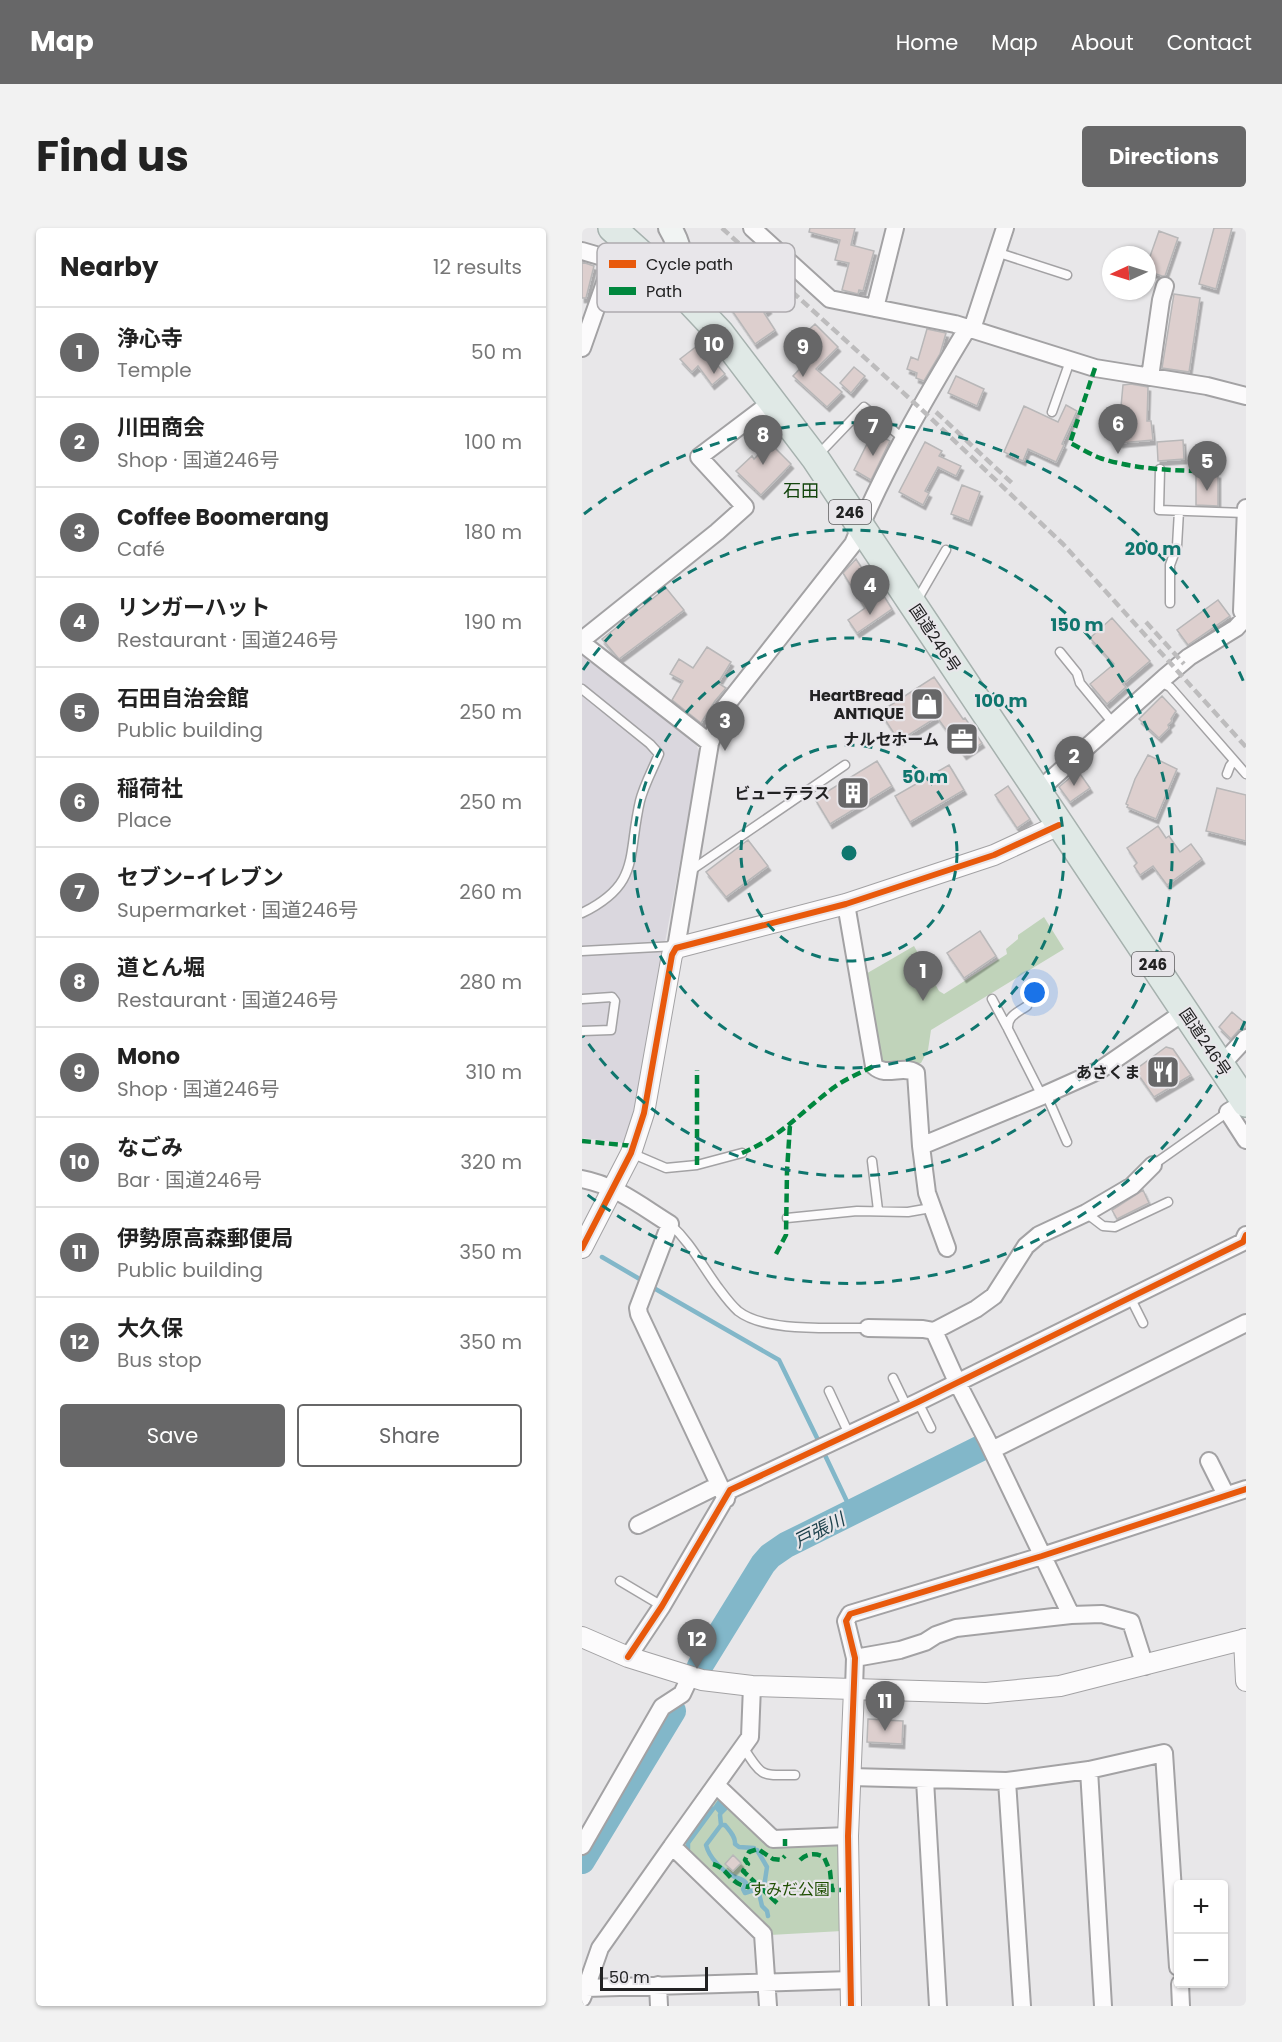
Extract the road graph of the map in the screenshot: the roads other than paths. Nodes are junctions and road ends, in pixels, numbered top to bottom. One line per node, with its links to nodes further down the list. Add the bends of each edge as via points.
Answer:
1 (670, 228): 5 (main road)
2 (752, 228): 6 (street)
3 (895, 228): 14 (street)
4 (1005, 228): 9 (street)
5 (678, 243)
6 (768, 243)
7 (597, 248): 8 (street)
8 (582, 251)
9 (996, 252): 11 (lane); 16 (street)
10 (795, 267): 14 (street, via 830,299)
11 (1067, 274)
12 (1165, 286): 19 (street)
13 (597, 305): 17 (street)
14 (875, 309): 16 (street)
15 (700, 312): 21 (highway, 国道246号 / 246)
16 (970, 329): 18 (street); 23 (street)
17 (582, 348)
18 (1070, 362): 19 (street); 22 (lane)
19 (1150, 377): 20 (street)
20 (1246, 396)
21 (773, 401): 24 (highway, 国道246号 / 246); 33 (street, via 699,457 745,507)
22 (1052, 412)
23 (904, 439): 24 (lane, via 864,407); 28 (street)
24 (815, 458): 28 (highway, 国道246号 / 246)
25 (1160, 469): 26 (lane, via 1159,510)
26 (1179, 511): 27 (lane); 31 (lane, via 1177,546 1170,565)
27 (1245, 511): 32 (street)
28 (860, 527): 30 (highway, 国道246号 / 246); 38 (street, via 853,544 724,708)
29 (946, 550): 30 (lane, via 920,595)
30 (910, 601): 43 (highway, 国道246号 / 246)
31 (1170, 603)
32 (1245, 617): 35 (street, via 1236,628 1190,657)
33 (582, 642): 38 (street)
34 (1060, 652): 37 (lane)
35 (1160, 682): 37 (street); 39 (lane, via 1170,687)
36 (582, 689): 47 (lane, via 659,754 640,800 626,878 612,895)
37 (1113, 723): 43 (street)
38 (710, 743): 45 (street)
39 (1234, 761): 41 (lane); 42 (lane)
40 (844, 765): 45 (lane)
41 (1227, 774)
42 (1246, 774)
43 (1038, 791): 44 (highway, 国道246号 / 246)
44 (1059, 825): 46 (street, via 994,855); 53 (highway, 国道246号 / 246)
45 (687, 873): 48 (street)
46 (846, 904): 48 (street); 62 (street, via 874,1066 884,1072 910,1069 916,1073)
47 (582, 913)
48 (676, 947): 49 (lane); 63 (street, via 644,1113)
49 (582, 951)
50 (582, 999): 55 (lane, via 612,997 615,1001 610,1030)
51 (992, 999): 54 (lane)
52 (1026, 1006): 54 (lane, via 1010,1017)
53 (1184, 1012): 57 (highway, 国道246号 / 246); 58 (street, via 1100,1070)
54 (1008, 1029): 58 (lane)
55 (582, 1031)
56 (1246, 1038): 57 (street)
57 (1221, 1065): 59 (highway, 国道246号 / 246)
58 (1044, 1095): 61 (lane); 62 (street)
59 (1240, 1106): 60 (street); 66 (lane)
60 (1246, 1140)
61 (1067, 1142)
62 (921, 1146): 70 (street)
63 (631, 1153): 64 (lane, via 666,1168); 68 (street)
64 (742, 1154)
65 (872, 1161): 71 (lane)
66 (1153, 1165): 72 (street, via 1132,1186)
67 (582, 1179): 68 (street)
68 (614, 1189): 74 (street); 76 (street)
69 (1168, 1202): 72 (lane, via 1115,1227 1103,1226)
70 (931, 1208): 71 (lane, via 908,1212); 77 (street)
71 (878, 1210): 73 (lane)
72 (1086, 1213): 82 (street, via 1039,1235 1026,1246 994,1296)
73 (788, 1218)
74 (670, 1224): 81 (lane, via 684,1237 726,1298 753,1320 777,1326); 92 (street, via 639,1314)
75 (1246, 1235): 78 (street, via 1243,1242)
76 (582, 1248)
77 (947, 1248)
78 (1130, 1297): 79 (lane); 84 (street)
79 (1143, 1323)
80 (1246, 1323): 89 (street)
81 (868, 1328): 82 (street)
82 (934, 1331): 84 (street)
83 (893, 1378): 86 (lane)
84 (957, 1382): 86 (street); 89 (street)
85 (829, 1391): 88 (lane)
86 (913, 1404): 87 (lane); 88 (street)
87 (931, 1428)
88 (849, 1434): 92 (street)
89 (990, 1445): 95 (street)
90 (1209, 1461): 93 (street)
91 (1246, 1489): 93 (street)
92 (722, 1492): 94 (street); 97 (street)
93 (1226, 1495): 95 (street)
94 (638, 1525)
95 (1042, 1556): 98 (street); 102 (street, via 850,1614 846,1621)
96 (620, 1581): 97 (lane)
97 (662, 1606): 101 (street)
98 (1071, 1615): 102 (street, via 956,1628 900,1650); 103 (street, via 1102,1614 1131,1622)
99 (582, 1637): 101 (street)
100 (1245, 1639): 103 (street); 105 (street)
101 (628, 1658): 104 (street)
102 (855, 1658): 107 (street)
103 (1145, 1666): 107 (street, via 1060,1686 986,1693)
104 (690, 1677): 106 (street); 116 (street, via 682,1694 662,1707)
105 (1246, 1681)
106 (752, 1686): 107 (street); 108 (street, via 750,1737)
107 (854, 1689): 111 (street)
108 (743, 1747): 110 (lane, via 766,1775); 114 (street)
109 (1089, 1770): 113 (street); 118 (street, via 1164,1753); 129 (street)
110 (795, 1775)
111 (850, 1777): 112 (street); 115 (street)
112 (925, 1780): 113 (street); 127 (street)
113 (1007, 1781): 128 (street)
114 (716, 1785): 115 (street, via 773,1839); 117 (street)
115 (848, 1836): 119 (street)
116 (582, 1846)
117 (672, 1846): 120 (street, via 763,1934); 123 (street, via 600,1948)
118 (1177, 1934)
119 (851, 1980): 120 (street); 126 (street)
120 (767, 1982): 121 (street); 125 (street)
121 (658, 1985): 123 (street); 124 (street)
122 (1180, 1988): 130 (street)
123 (584, 1993)
124 (658, 2006)
125 (768, 2006)
126 (851, 2006)
127 (938, 2006)
128 (1022, 2006)
129 (1103, 2006)
130 (1181, 2006)

